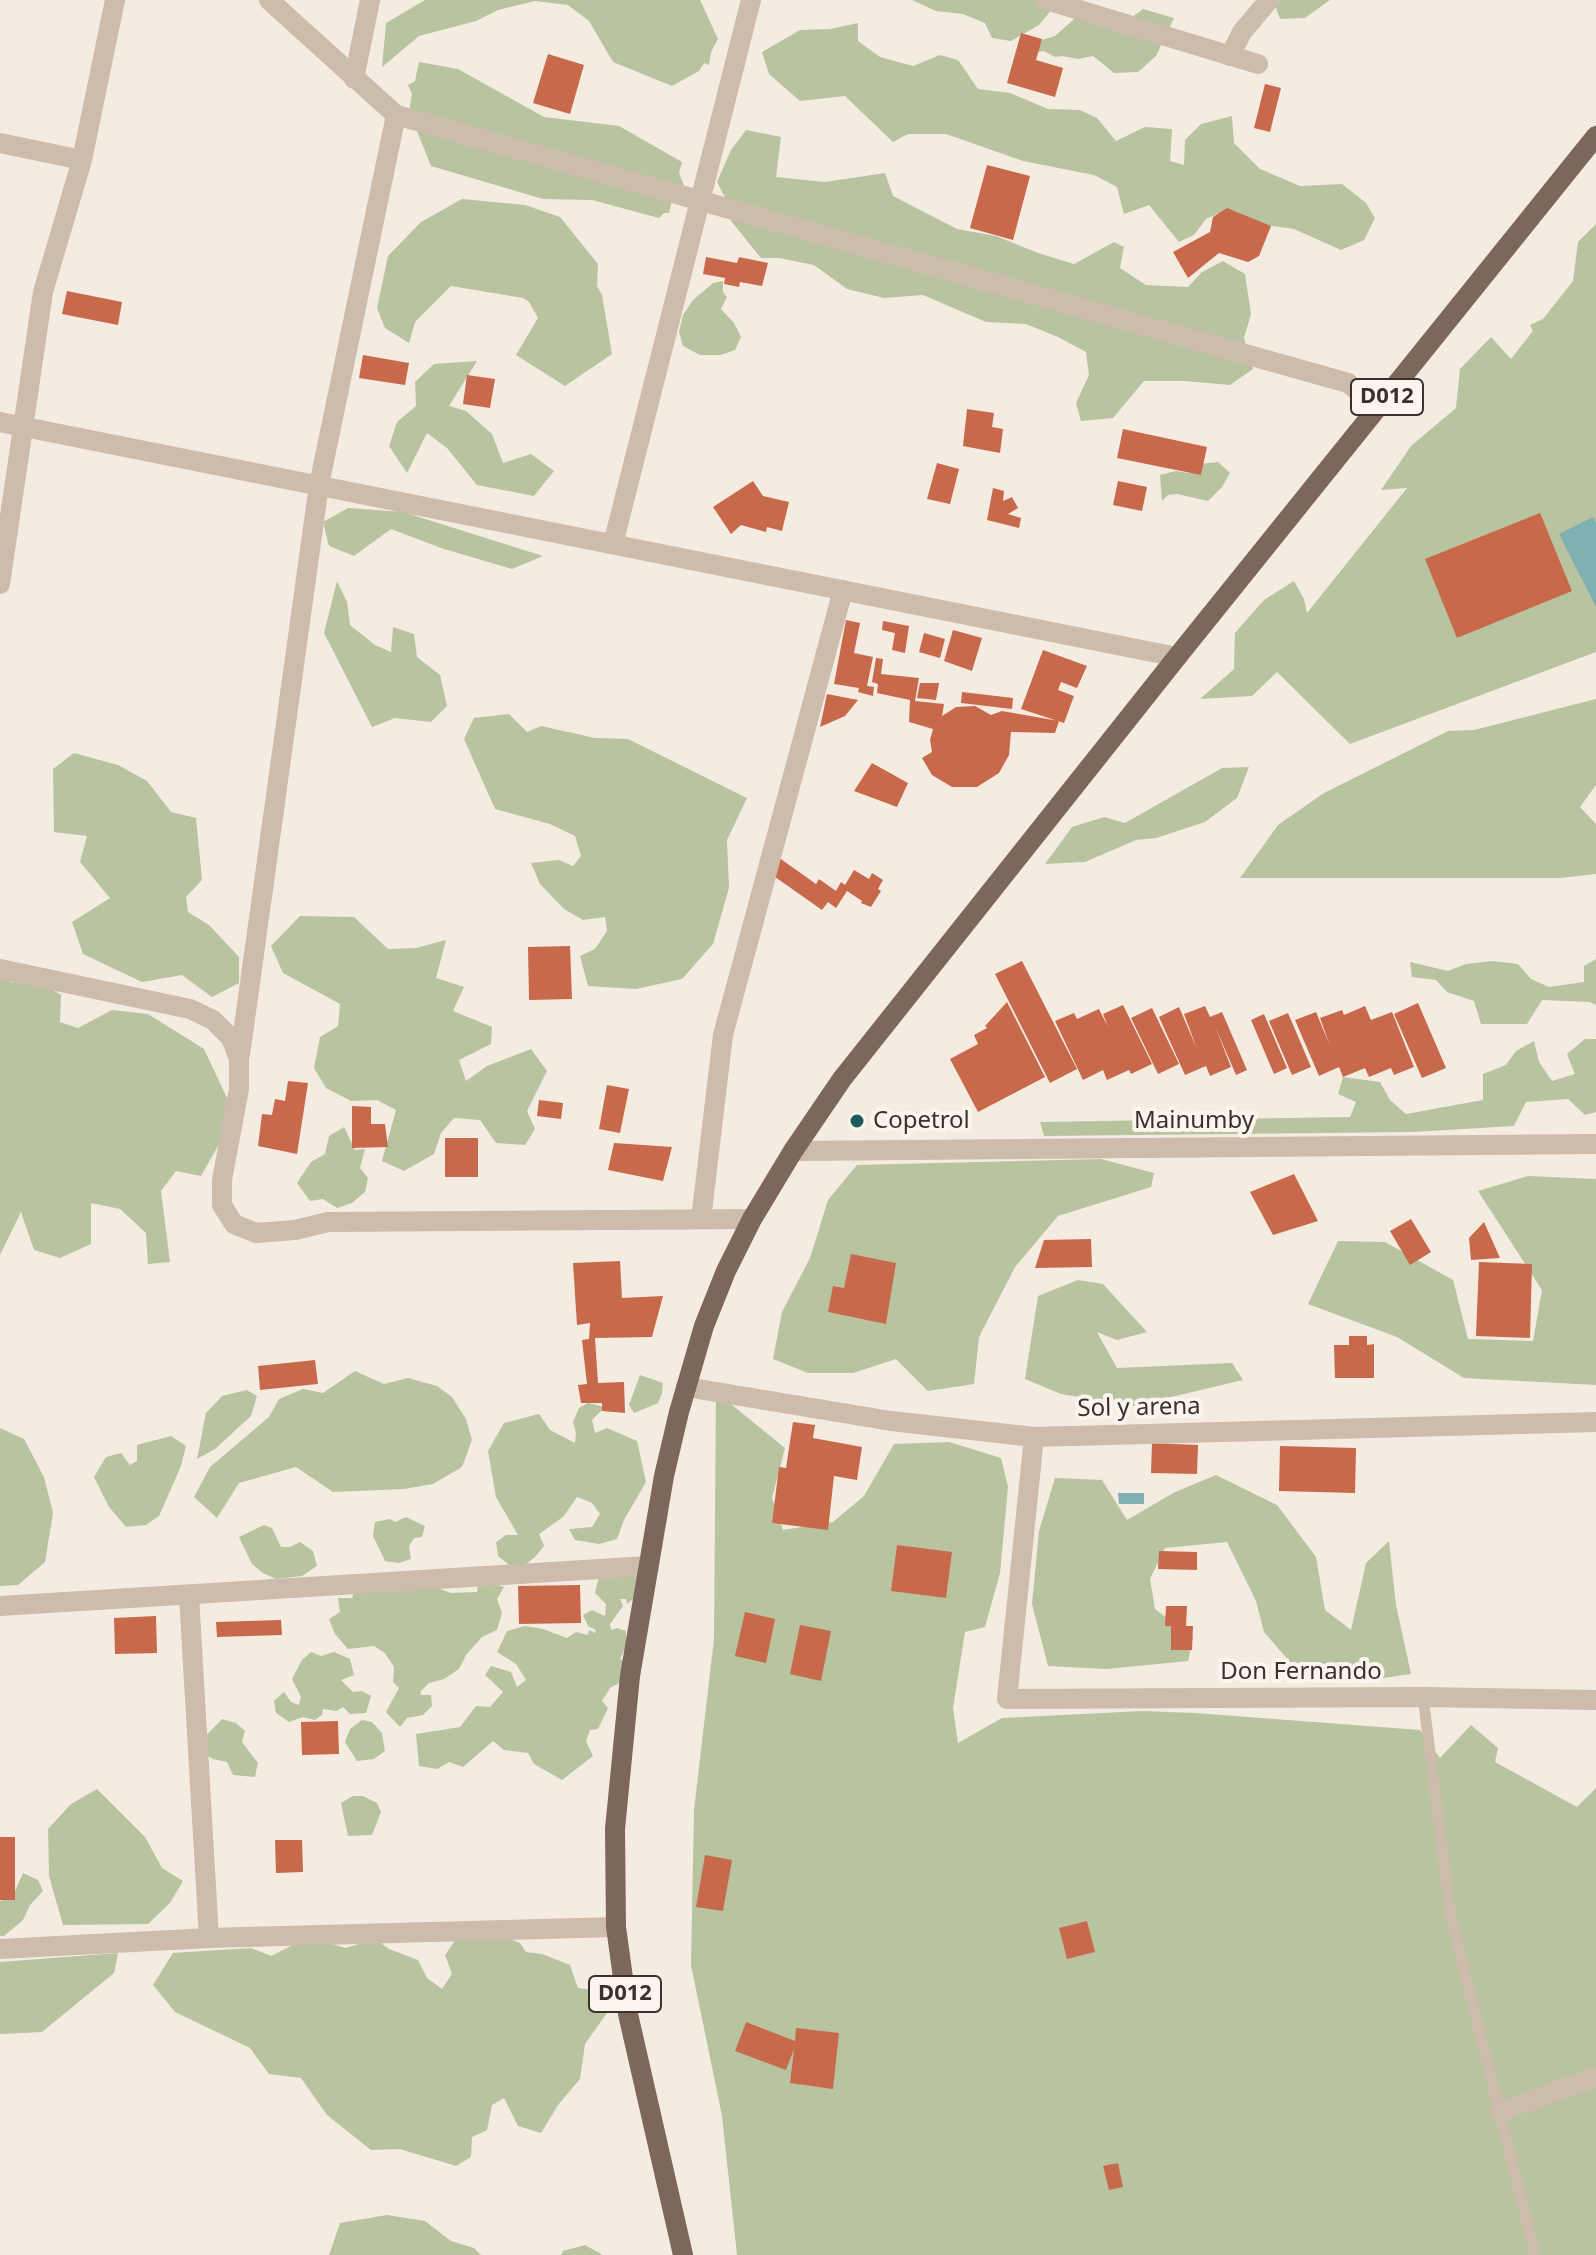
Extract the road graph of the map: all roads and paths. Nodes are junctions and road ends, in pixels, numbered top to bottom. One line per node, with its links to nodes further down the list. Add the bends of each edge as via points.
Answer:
1 (115, 0): 13 (street)
2 (269, 0): 9 (street)
3 (370, 0): 9 (street)
4 (751, 0): 14 (street)
5 (1046, 0): 7 (street)
6 (1269, 0): 7 (street)
7 (1230, 56): 8 (street)
8 (1258, 64)
9 (354, 79): 10 (street)
10 (396, 115): 14 (street); 18 (street)
11 (1596, 136): 15 (main road, D012)
12 (0, 143): 13 (street)
13 (82, 160): 17 (street, via 43,292)
14 (700, 202): 15 (street, via 1348,383); 19 (street)
15 (1377, 408): 22 (main road, D012)
16 (0, 422): 17 (street)
17 (22, 427): 18 (street); 20 (street)
18 (319, 485): 19 (street); 24 (street)
19 (613, 544): 21 (street)
20 (0, 584)
21 (843, 590): 22 (street); 27 (street, via 723,1035)
22 (1177, 657): 26 (main road, D012, via 890,1017)
23 (0, 969): 24 (street, via 190,1009 213,1020 231,1038)
24 (239, 1059): 27 (street, via 222,1205 234,1224 256,1233 328,1222)
25 (1596, 1144): 26 (street, Mainumby)
26 (793, 1151): 28 (main road, D012)
27 (701, 1219): 28 (street)
28 (752, 1219): 29 (main road, D012, via 704,1326)
29 (686, 1387): 31 (street, Sol y arena, via 891,1421); 32 (main road, D012)
30 (1596, 1422): 31 (street, Sol y arena)
31 (1034, 1437): 35 (street, Don Fernando, via 1007,1699)
32 (648, 1566): 33 (street); 37 (main road, D012, via 624,1727 615,1829)
33 (189, 1596): 34 (street); 38 (street)
34 (0, 1606)
35 (1423, 1697): 36 (street, Don Fernando); 41 (lane, via 1451,1918)
36 (1596, 1700)
37 (616, 1927): 38 (street); 42 (main road, D012, via 628,2014)
38 (209, 1938): 39 (street)
39 (0, 1949)
40 (1596, 2077): 41 (street)
41 (1499, 2112): 43 (lane)
42 (683, 2255)
43 (1535, 2255)

